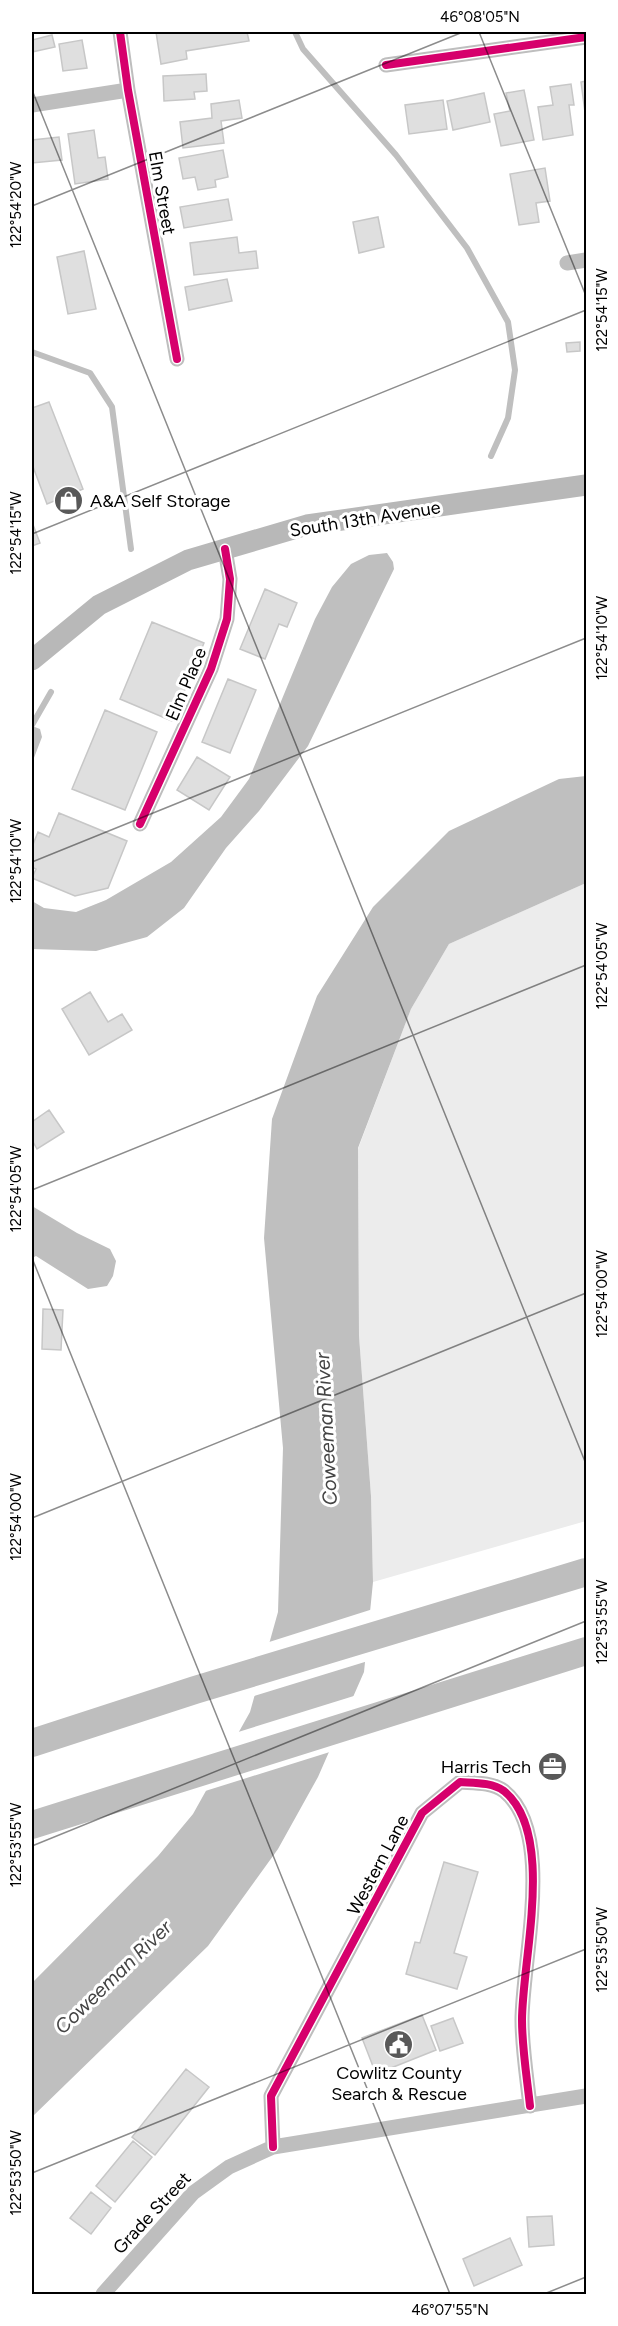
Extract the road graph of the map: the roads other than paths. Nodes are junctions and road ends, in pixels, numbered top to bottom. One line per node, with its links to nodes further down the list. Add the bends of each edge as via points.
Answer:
1 (120, 32): 4 (street, Elm Street)
2 (586, 37): 3 (street)
3 (386, 65)
4 (128, 90): 5 (street); 8 (street, Elm Street)
5 (32, 105)
6 (586, 260): 7 (street)
7 (567, 263)
8 (177, 359)
9 (586, 486): 10 (main road, South 13th Avenue, via 307,525)
10 (225, 549): 11 (main road, South 13th Avenue, via 188,560 99,605); 12 (street, Elm Place, via 230,579 227,619 211,669)
11 (32, 660)
12 (140, 824)
13 (586, 1572): 15 (highway)
14 (586, 1652): 16 (highway)
15 (32, 1743)
16 (32, 1825)
17 (586, 2096): 18 (street, Grade Street)
18 (530, 2106): 19 (street, Grade Street); 19 (street, Western Lane, via 522,2020 533,1876 529,1831 519,1806 502,1790 460,1782 422,1813 271,2096)
19 (273, 2147): 20 (street, Grade Street, via 229,2167 193,2193)
20 (103, 2295)

